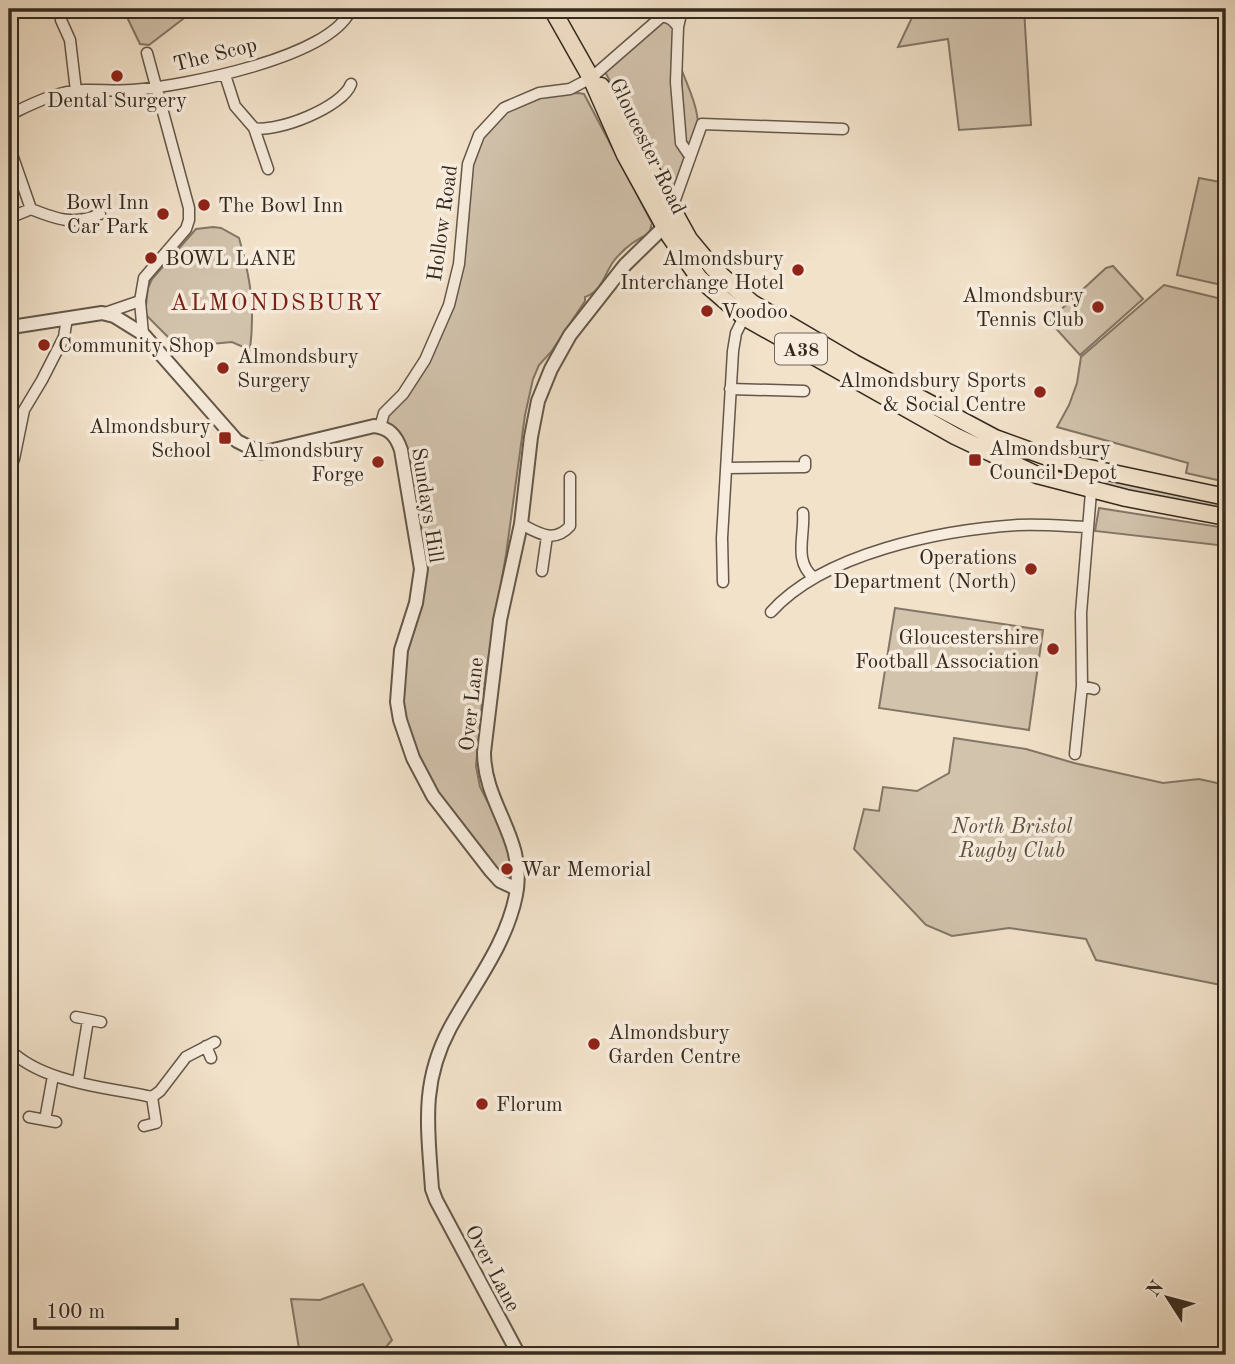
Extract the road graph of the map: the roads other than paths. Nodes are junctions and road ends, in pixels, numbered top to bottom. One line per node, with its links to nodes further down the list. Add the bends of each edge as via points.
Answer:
1 (351, 9): 9 (street, The Scop, via 336,29 297,50)
2 (552, 9): 10 (main road, Gloucester Road / A38)
3 (670, 9): 5 (street, Hollow Road)
4 (680, 9): 7 (street)
5 (661, 17): 7 (street); 10 (street, Hollow Road)
6 (61, 20): 13 (street, via 71,40)
7 (678, 27): 18 (street, via 681,143)
8 (147, 53): 12 (street)
9 (225, 75): 12 (street, The Scop); 15 (street, via 235,106)
10 (591, 78): 23 (main road, Gloucester Road / A38, via 614,103); 33 (street, Hollow Road, via 570,89 531,95 504,108 479,135 466,175 459,264 449,305 425,360 384,413)
11 (351, 84): 15 (street, via 339,99 303,118 264,130)
12 (156, 88): 13 (street, The Scop); 24 (street, via 189,220 144,278)
13 (76, 91): 14 (street, The Scop, via 48,97)
14 (9, 115)
15 (254, 128): 19 (street)
16 (843, 129): 18 (street, via 702,124)
17 (9, 146): 20 (street)
18 (690, 156): 23 (street)
19 (268, 169)
20 (31, 209): 21 (street, via 65,220 84,221); 22 (street)
21 (100, 214)
22 (9, 218)
23 (673, 223): 25 (main road, Gloucester Road / A38); 27 (main road, Gloucester Road / A38, via 699,278); 43 (street, Over Lane, via 636,252 570,335 551,369 531,437)
24 (140, 300): 26 (street); 30 (street)
25 (752, 303): 27 (street); 36 (main road, Gloucester Road / A38, via 995,438 1061,462)
26 (104, 313): 28 (street); 30 (street)
27 (744, 317): 31 (street, via 736,333); 39 (main road, Gloucester Road / A38, via 988,454 1037,475)
28 (67, 318): 29 (street); 37 (street, via 64,337 24,410)
29 (9, 330)
30 (143, 334): 33 (street, via 237,442 253,451)
31 (730, 388): 32 (street); 35 (street)
32 (796, 394)
33 (380, 427): 53 (street, Sundays Hill, via 393,434 401,450 421,569 401,650 400,720 433,796 500,881)
34 (805, 461): 35 (street, via 805,467)
35 (727, 468): 48 (street)
36 (1093, 468): 39 (street); 40 (main road, Gloucester Road / A38)
37 (9, 471)
38 (570, 477): 45 (street, via 570,526 564,533)
39 (1091, 490): 42 (main road, Gloucester Road / A38); 44 (street)
40 (1226, 497)
41 (803, 513): 47 (street, via 801,556)
42 (1226, 517)
43 (521, 524): 45 (street); 53 (street, Over Lane, via 500,620 484,752 484,772 518,860)
44 (1088, 527): 47 (street, via 1020,525 964,530 877,551); 50 (street, via 1081,613)
45 (547, 537): 46 (street)
46 (542, 570)
47 (814, 578): 49 (street)
48 (723, 582)
49 (771, 612)
50 (1082, 686): 51 (street); 52 (street)
51 (1094, 689)
52 (1075, 754)
53 (517, 889): 66 (street, Over Lane, via 495,952 449,1029 429,1084 427,1112 436,1200)
54 (76, 1017): 55 (street)
55 (88, 1020): 56 (street); 60 (street)
56 (101, 1022)
57 (9, 1049): 59 (street, via 26,1065)
58 (211, 1058): 61 (street, via 210,1044 186,1057)
59 (53, 1076): 60 (street); 63 (street)
60 (78, 1081): 61 (street)
61 (152, 1097): 65 (street, via 156,1123)
62 (29, 1117): 63 (street)
63 (44, 1120): 64 (street)
64 (56, 1122)
65 (144, 1126)
66 (519, 1355)

